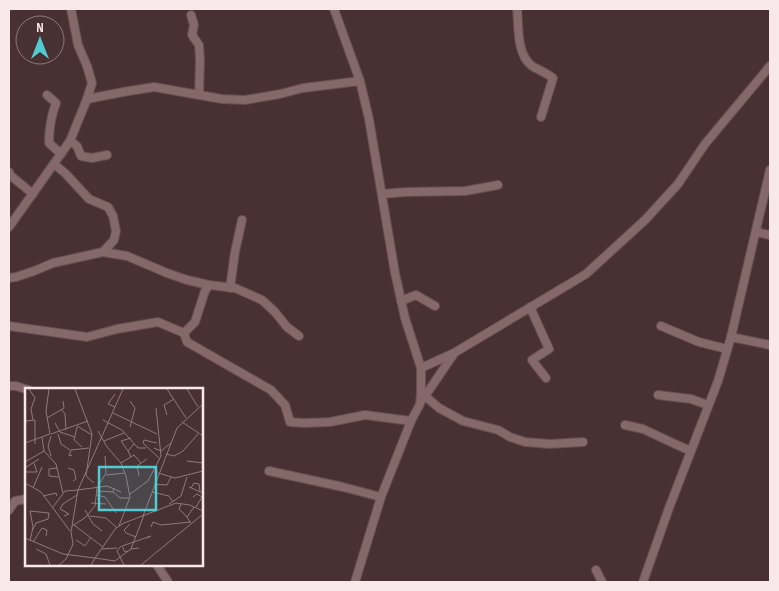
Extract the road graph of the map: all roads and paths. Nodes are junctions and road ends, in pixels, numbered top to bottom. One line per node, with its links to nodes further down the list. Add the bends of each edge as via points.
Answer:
1 (70, 9): 9 (street, via 78,45 92,82)
2 (334, 9): 6 (street)
3 (517, 9): 10 (street, via 522,51 531,65 553,78)
4 (191, 15): 8 (street, via 192,35 199,45)
5 (770, 66): 31 (street, via 705,144 678,184 645,220 586,274)
6 (360, 81): 8 (street, via 245,100); 19 (street)
7 (47, 95): 12 (street, via 56,103 51,115 49,143)
8 (199, 95): 9 (street, via 154,87)
9 (87, 99): 11 (street)
10 (541, 116)
11 (70, 141): 12 (street); 13 (street, via 77,146 81,156)
12 (61, 154): 14 (street)
13 (107, 155)
14 (54, 164): 18 (street); 25 (street, via 89,199 108,207 111,212 116,231 114,240)
15 (770, 170): 23 (street)
16 (9, 172): 18 (street)
17 (498, 185): 19 (street, via 464,192)
18 (33, 194): 20 (street)
19 (382, 194): 29 (street)
20 (12, 215): 22 (street)
21 (242, 220): 28 (street)
22 (9, 227)
23 (756, 232): 24 (street); 36 (street)
24 (770, 236)
25 (103, 252): 26 (street, via 53,263); 27 (street, via 127,256 166,273)
26 (9, 278)
27 (209, 285): 28 (street); 34 (street, via 195,322)
28 (230, 288): 35 (street, via 262,300)
29 (401, 301): 30 (street, via 416,295); 40 (street)
30 (435, 306)
31 (530, 308): 39 (street); 41 (street, via 549,349 532,360)
32 (9, 326): 34 (street, via 87,337 158,322)
33 (661, 326): 38 (street, via 698,342)
34 (184, 333): 48 (street, via 187,342 272,390 285,404 290,422 330,422 365,415)
35 (299, 336)
36 (731, 337): 37 (street); 38 (street)
37 (770, 345)
38 (727, 349): 47 (street)
39 (454, 353): 40 (street); 45 (street)
40 (421, 368): 46 (street)
41 (546, 378)
42 (9, 386): 43 (street)
43 (25, 389)
44 (658, 395): 47 (street, via 691,399)
45 (425, 396): 46 (street); 50 (street, via 463,421 498,430 524,442)
46 (420, 404): 48 (street)
47 (708, 406): 51 (street)
48 (412, 421): 53 (street)
49 (625, 425): 51 (street, via 643,428)
50 (583, 442)
51 (691, 451): 63 (street)
52 (270, 471): 53 (street)
53 (381, 497): 61 (street)
54 (25, 499): 55 (street, via 15,501)
55 (9, 510)
56 (158, 566): 58 (street)
57 (596, 570): 62 (street)
58 (163, 573): 59 (street); 60 (street)
59 (160, 582)
60 (168, 582)
61 (355, 582)
62 (602, 582)
63 (643, 582)

